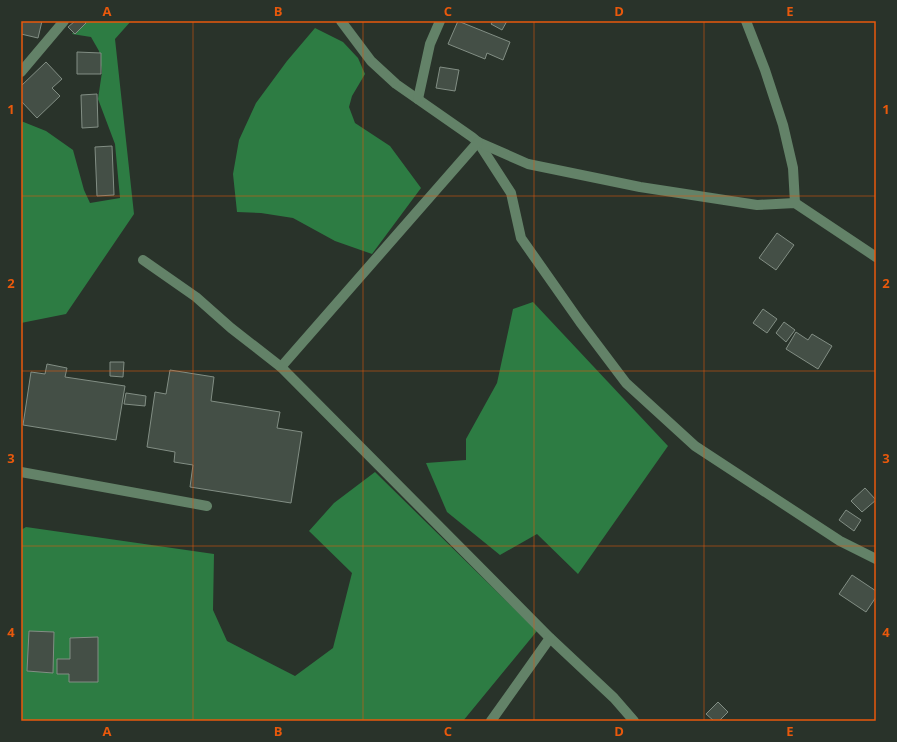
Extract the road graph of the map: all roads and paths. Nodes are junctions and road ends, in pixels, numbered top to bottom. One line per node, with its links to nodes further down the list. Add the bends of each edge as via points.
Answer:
1 (64, 21): 5 (street)
2 (341, 21): 6 (street, via 371,61 396,84)
3 (440, 21): 6 (street, via 430,44)
4 (746, 21): 8 (street, via 783,125 794,168)
5 (21, 72)
6 (418, 99): 7 (street)
7 (478, 142): 8 (street, via 528,164 640,187 758,206); 11 (street); 14 (street, via 511,193 521,238 626,383 695,446 840,541)
8 (795, 203): 9 (street)
9 (876, 257)
10 (143, 260): 11 (street, via 196,297 231,328)
11 (281, 366): 15 (street)
12 (21, 472): 13 (street)
13 (207, 506)
14 (876, 559)
15 (550, 638): 16 (street); 17 (street, via 614,698)
16 (491, 721)
17 (634, 721)

